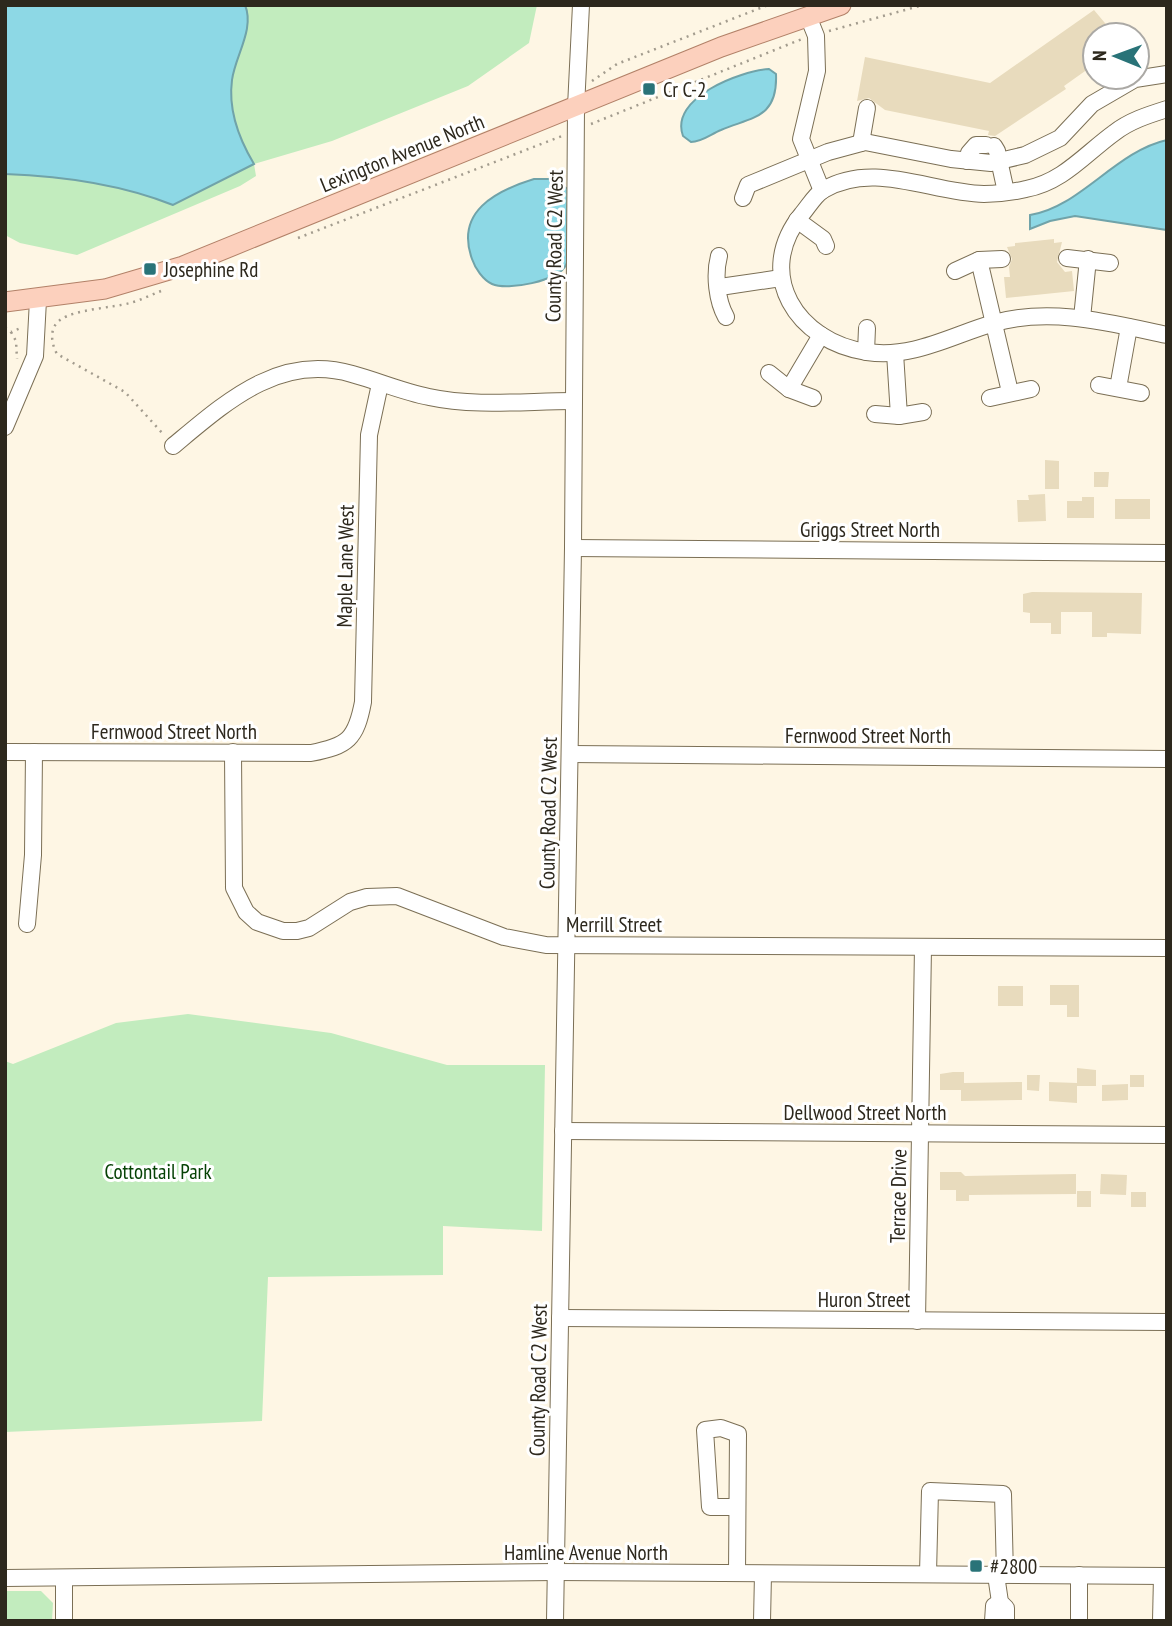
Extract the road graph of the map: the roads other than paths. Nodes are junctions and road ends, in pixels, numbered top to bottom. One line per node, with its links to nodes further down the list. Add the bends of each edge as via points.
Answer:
1 (581, 5): 5 (street, County Road C2 West)
2 (841, 5): 3 (main road, Lexington Avenue North)
3 (808, 16): 5 (main road, Lexington Avenue North); 10 (street, via 816,36 817,71 801,139)
4 (1167, 74): 9 (street, via 1135,79 1092,104 1060,138 1025,155)
5 (576, 107): 25 (main road, Lexington Avenue North, via 183,265 105,289); 46 (street, County Road C2 West)
6 (867, 108): 8 (street)
7 (1167, 109): 12 (street, via 1115,132 1072,169 1028,189)
8 (861, 143): 9 (street, via 967,161); 10 (street)
9 (993, 151): 12 (street)
10 (808, 160): 11 (street); 13 (street, via 748,185)
11 (822, 191): 12 (street, via 860,178 889,178 983,194); 14 (street)
12 (1006, 192)
13 (743, 198)
14 (797, 220): 15 (street); 23 (street, via 780,254)
15 (826, 246)
16 (719, 256): 24 (street)
17 (1067, 258): 19 (street)
18 (1002, 259): 20 (street)
19 (1088, 259): 21 (street); 28 (street)
20 (979, 260): 22 (street); 29 (street)
21 (1110, 263)
22 (955, 271)
23 (780, 278): 24 (street); 32 (street, via 796,311)
24 (720, 288): 27 (street, via 719,303)
25 (38, 300): 26 (main road, Lexington Avenue North); 50 (street, via 35,356)
26 (5, 302)
27 (726, 317)
28 (1082, 318): 29 (street, via 1030,317); 30 (street)
29 (996, 323): 35 (street, via 928,347); 42 (street)
30 (1129, 327): 33 (street); 39 (street)
31 (867, 328): 34 (street)
32 (821, 335): 34 (street); 40 (street)
33 (1167, 335)
34 (866, 352): 35 (street)
35 (895, 353): 49 (street)
36 (769, 373): 40 (street)
37 (380, 384): 46 (street, via 454,401); 51 (street, via 322,368 280,373 240,393); 54 (street, Maple Lane West, via 369,435 363,702 354,735)
38 (1099, 385): 39 (street)
39 (1118, 388): 43 (street)
40 (789, 389): 44 (street)
41 (1031, 390): 42 (street)
42 (1010, 392): 45 (street)
43 (1141, 393)
44 (813, 398)
45 (990, 398)
46 (573, 401): 52 (street, County Road C2 West)
47 (923, 412): 49 (street)
48 (875, 414): 49 (street)
49 (899, 416)
50 (5, 427)
51 (173, 446)
52 (573, 548): 53 (street, Griggs Street North); 58 (street, County Road C2 West)
53 (1167, 553)
54 (342, 744): 57 (street, Fernwood Street North, via 311,752)
55 (5, 752): 56 (street, Fernwood Street North)
56 (34, 752): 57 (street, Fernwood Street North); 60 (street)
57 (233, 752): 61 (street, Merrill Street, via 234,888 246,912 257,922 283,932 296,931 350,902 397,896 524,943)
58 (570, 754): 59 (street, Fernwood Street North); 61 (street, County Road C2 West)
59 (1167, 759)
60 (27, 924)
61 (567, 945): 62 (street, Merrill Street); 64 (street, County Road C2 West)
62 (923, 947): 63 (street, Merrill Street); 65 (street, Terrace Drive)
63 (1167, 948)
64 (563, 1131): 65 (street, Dellwood Street North); 67 (street, County Road C2 West)
65 (920, 1133): 66 (street, Dellwood Street North); 68 (street, Terrace Drive)
66 (1167, 1135)
67 (560, 1318): 68 (street, Huron Street); 71 (street, County Road C2 West)
68 (917, 1321): 69 (street, Huron Street)
69 (1167, 1322)
70 (737, 1507): 70 (street, via 738,1434 721,1428 705,1430 710,1507); 72 (street)
71 (556, 1572): 72 (street, Hamline Avenue North); 79 (street, Hamline Avenue North); 82 (street, County Road C2 West)
72 (737, 1573): 73 (street, Hamline Avenue North)
73 (763, 1574): 74 (street, Hamline Avenue North); 83 (street)
74 (928, 1574): 75 (street, Hamline Avenue North); 75 (street, via 930,1491 1003,1494)
75 (1001, 1575): 76 (street, Hamline Avenue North); 80 (street)
76 (1079, 1575): 77 (street, Hamline Avenue North); 86 (street)
77 (1164, 1576): 87 (street)
78 (5, 1578): 79 (street, Hamline Avenue North)
79 (64, 1578): 81 (street)
80 (1000, 1602): 84 (street, via 993,1606); 85 (street, via 1006,1608)
81 (64, 1621)
82 (555, 1621)
83 (762, 1621)
84 (993, 1621)
85 (1006, 1621)
86 (1079, 1621)
87 (1161, 1621)

